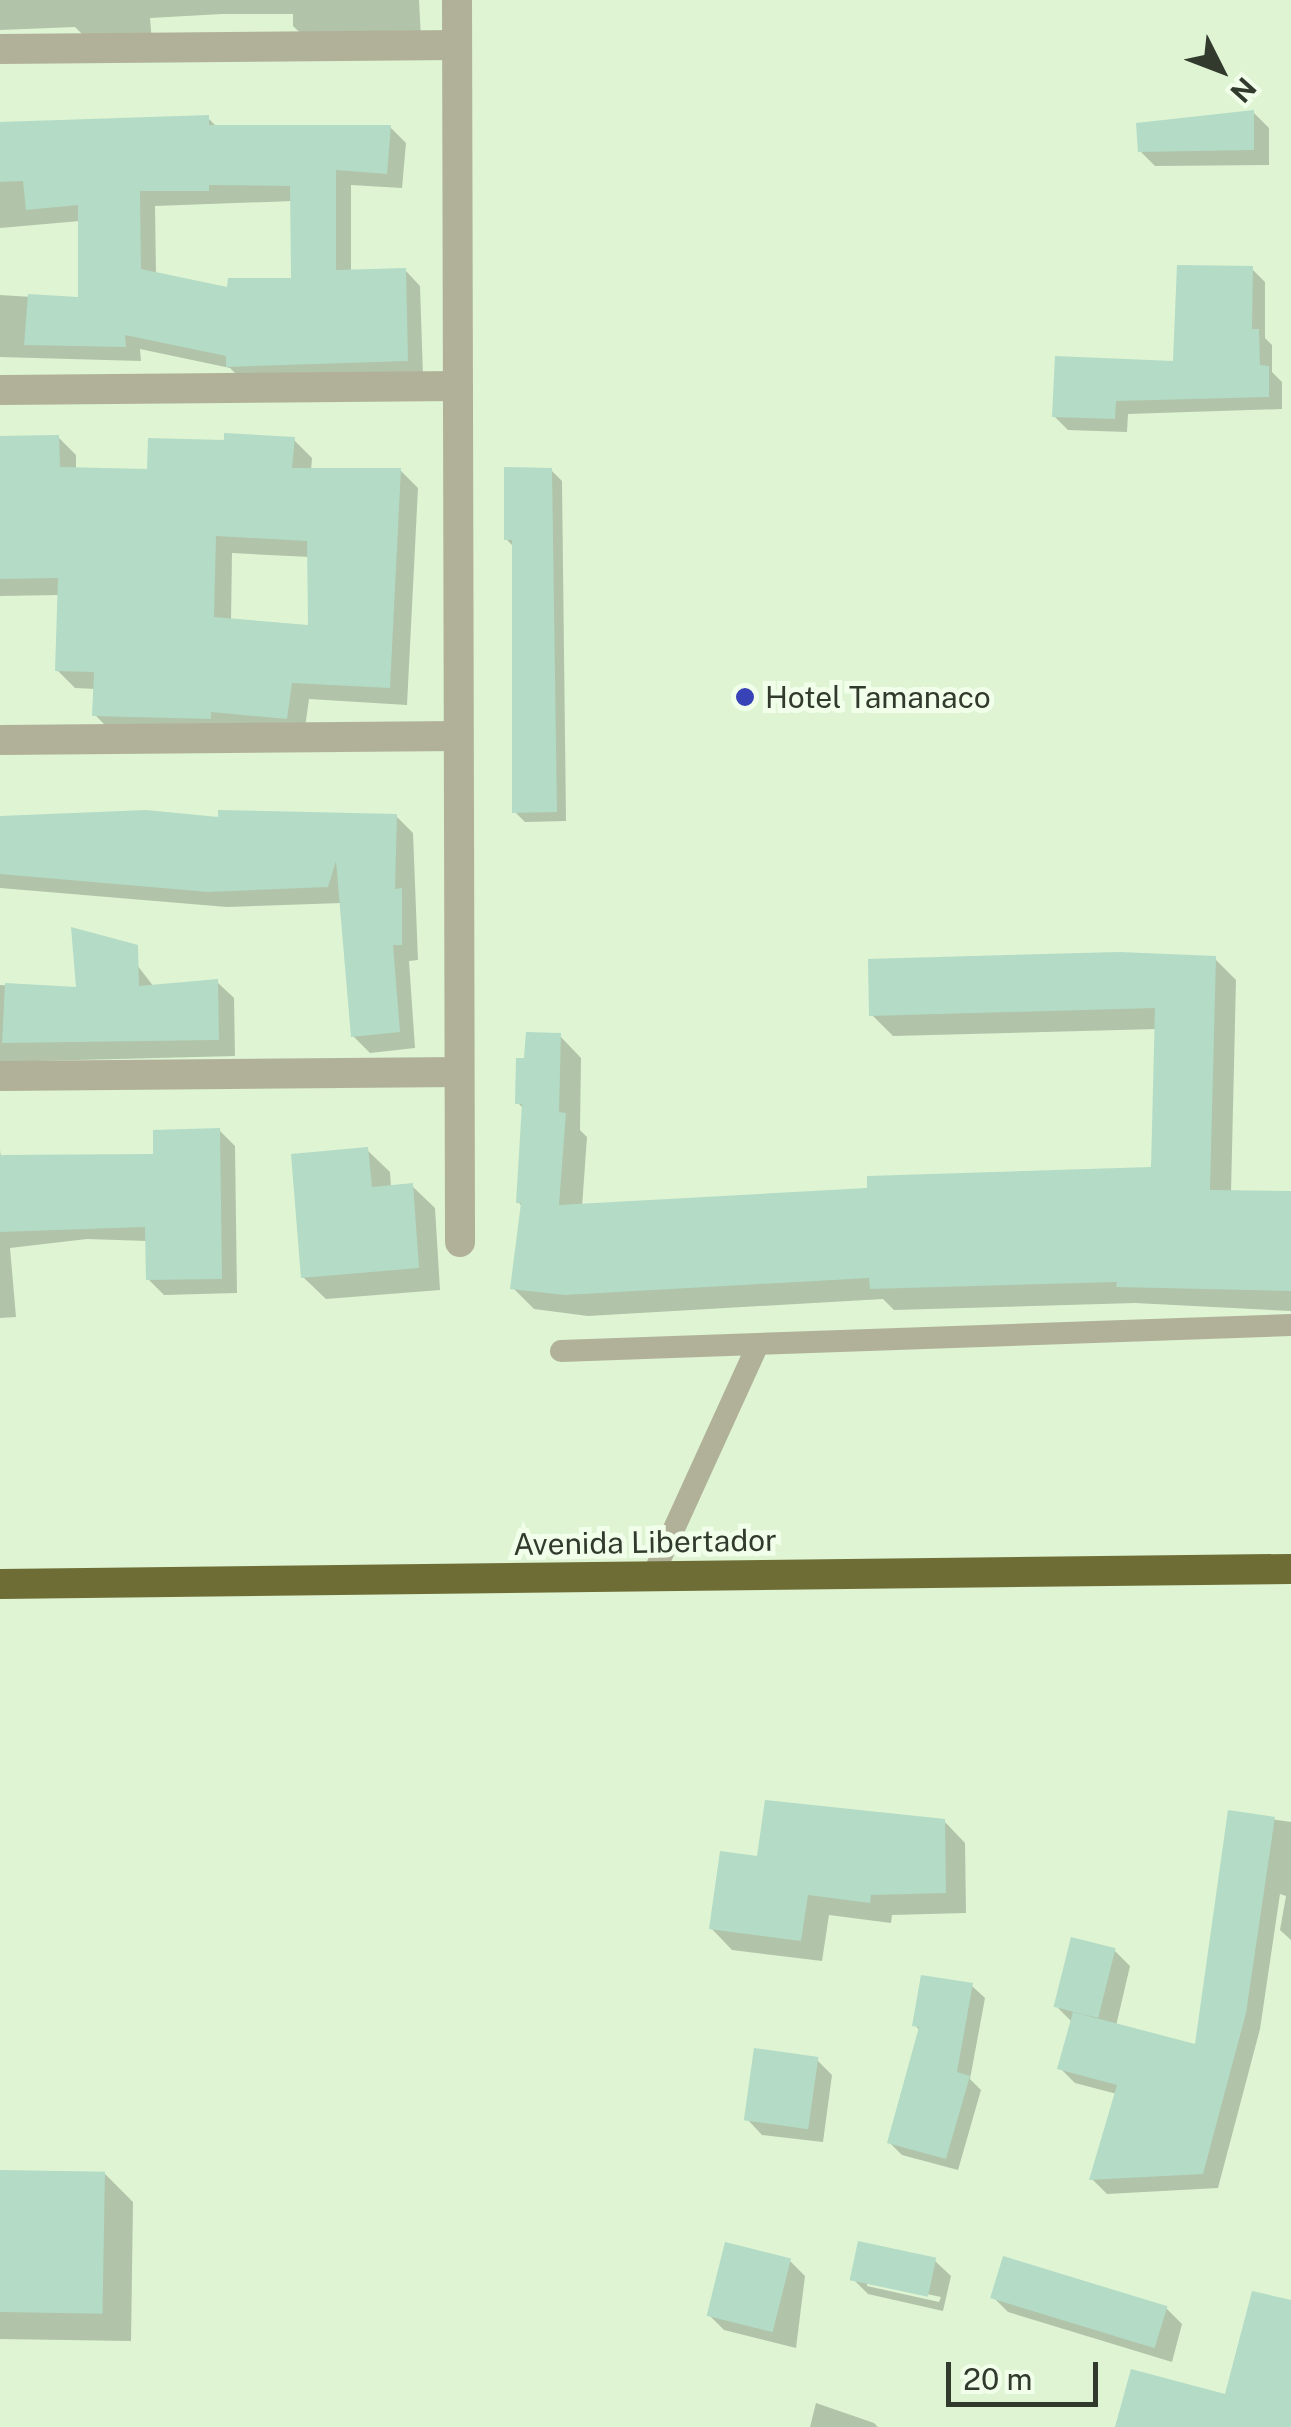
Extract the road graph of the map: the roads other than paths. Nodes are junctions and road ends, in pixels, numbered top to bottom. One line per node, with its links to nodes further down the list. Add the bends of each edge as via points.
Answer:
1 (456, 0): 2 (street)
2 (457, 45): 3 (street); 4 (street)
3 (0, 49)
4 (458, 386): 5 (street); 6 (street)
5 (0, 390)
6 (458, 736): 7 (street); 8 (street)
7 (0, 740)
8 (459, 1072): 9 (street); 10 (street)
9 (0, 1076)
10 (460, 1242)
11 (1291, 1325): 12 (lane)
12 (758, 1344): 13 (lane); 15 (lane)
13 (561, 1351)
14 (1291, 1569): 15 (highway, Avenida Libertador)
15 (652, 1577): 16 (highway, Avenida Libertador)
16 (0, 1584)

